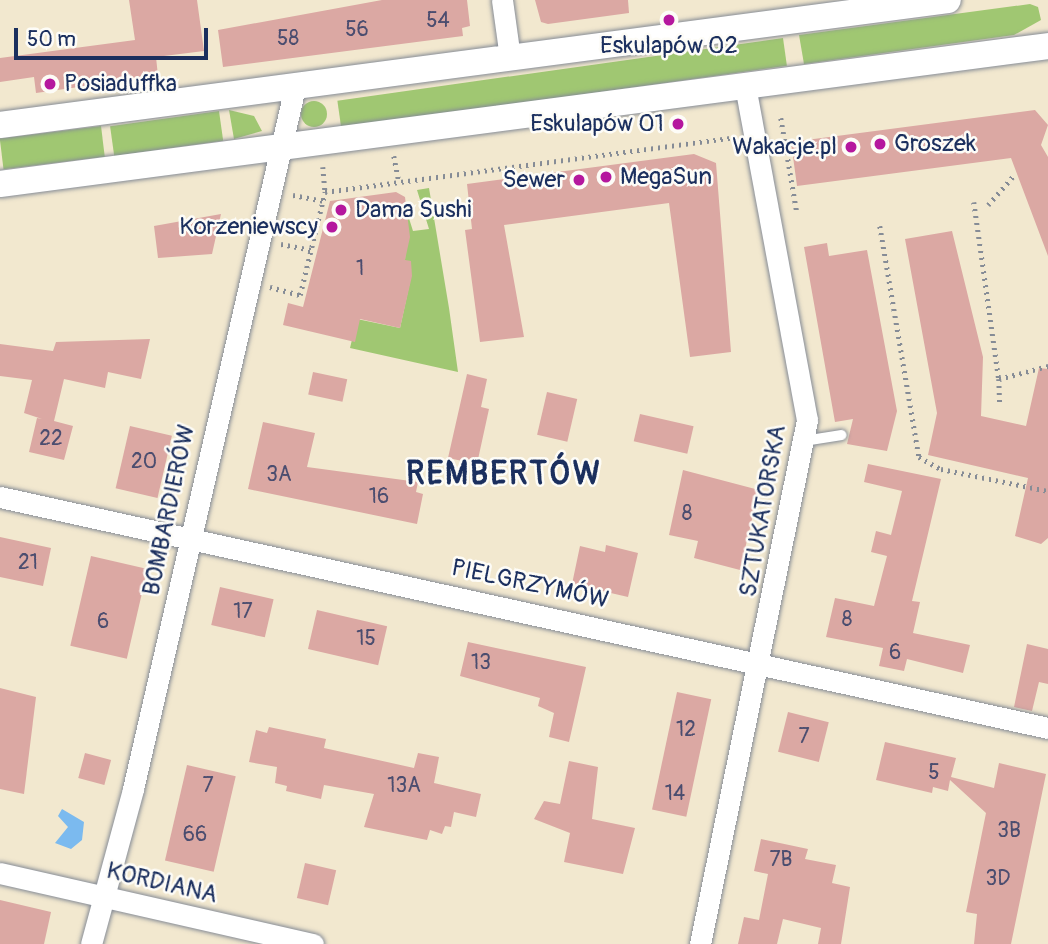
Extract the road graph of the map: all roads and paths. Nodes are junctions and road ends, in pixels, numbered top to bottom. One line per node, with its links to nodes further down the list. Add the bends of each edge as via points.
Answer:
1 (502, 0): 4 (street)
2 (948, 0): 4 (street)
3 (1048, 46): 5 (street)
4 (510, 58): 6 (street)
5 (744, 86): 10 (street); 30 (street, SZTUKATORSKA, via 807,420)
6 (295, 87): 8 (street); 10 (street, BOMBARDIERÓW)
7 (781, 118): 21 (path)
8 (0, 125)
9 (744, 138): 15 (path)
10 (278, 147): 16 (street); 33 (street, BOMBARDIERÓW)
11 (396, 156): 15 (path)
12 (323, 167): 17 (path)
13 (1015, 174): 20 (path)
14 (288, 182): 18 (path, via 286,193)
15 (399, 182): 17 (path)
16 (0, 184)
17 (325, 192): 18 (path)
18 (323, 201): 24 (path)
19 (974, 202): 27 (path)
20 (988, 205)
21 (797, 213)
22 (880, 226): 31 (path, via 919,457 933,466)
23 (287, 245): 24 (path)
24 (311, 250): 25 (path, via 300,295)
25 (265, 286)
26 (1048, 366): 27 (path)
27 (999, 379): 28 (path)
28 (1000, 405)
29 (842, 435): 30 (lane)
30 (804, 441): 34 (street, SZTUKATORSKA)
31 (1048, 491)
32 (0, 497): 33 (street, PIELGRZYMÓW)
33 (189, 537): 34 (street, PIELGRZYMÓW); 37 (street, BOMBARDIERÓW)
34 (761, 661): 35 (street, PIELGRZYMÓW); 40 (street, SZTUKATORSKA)
35 (1048, 728)
36 (0, 873): 37 (street, KORDIANA)
37 (104, 897): 38 (street, BOMBARDIERÓW); 39 (street, KORDIANA)
38 (91, 944)
39 (313, 944)
40 (700, 944)

